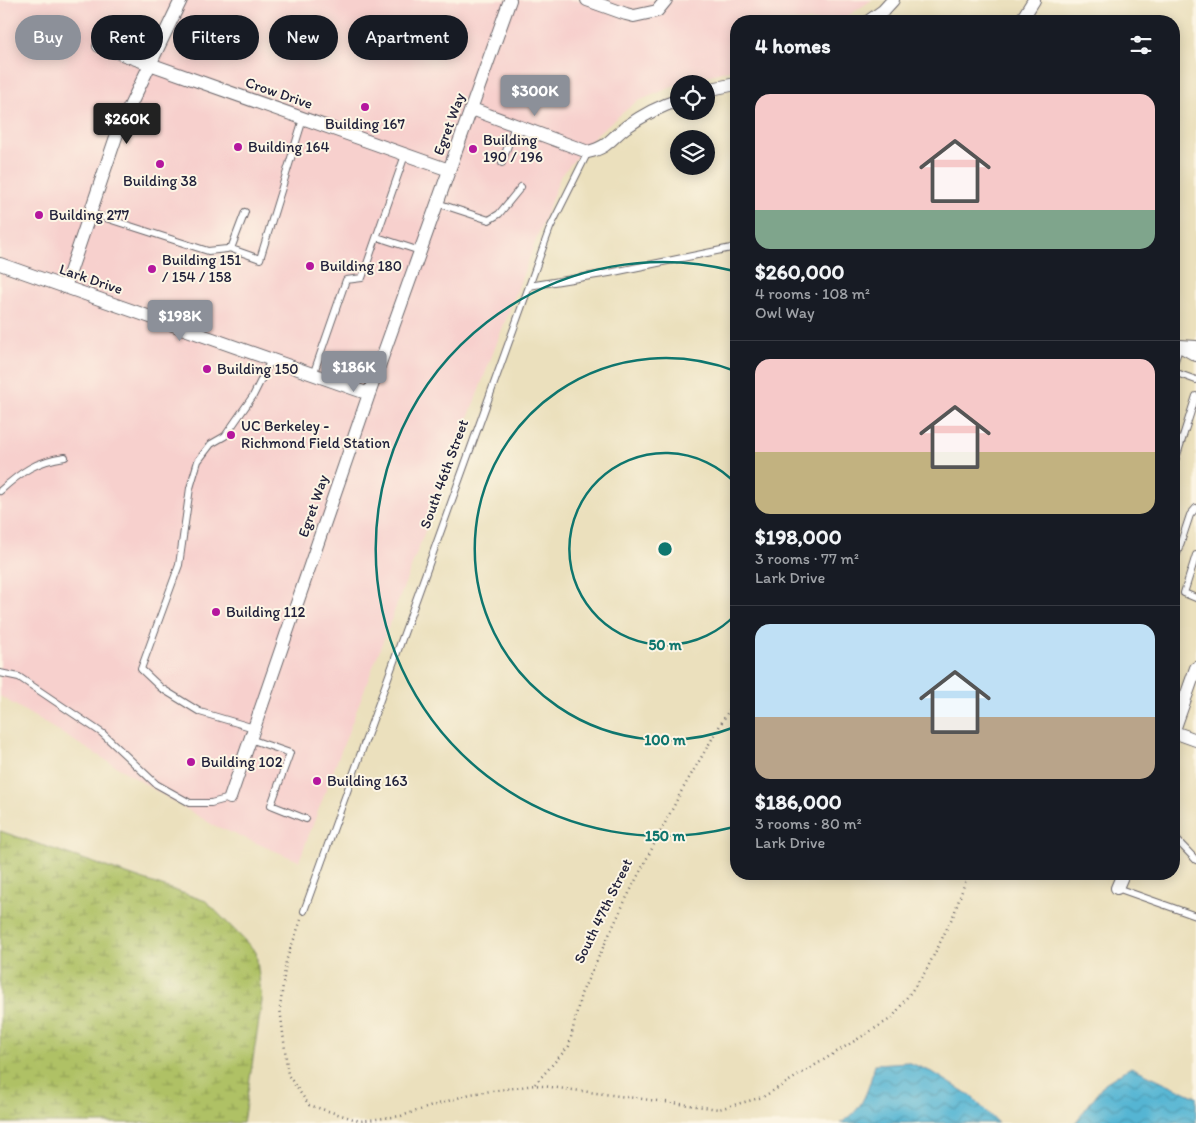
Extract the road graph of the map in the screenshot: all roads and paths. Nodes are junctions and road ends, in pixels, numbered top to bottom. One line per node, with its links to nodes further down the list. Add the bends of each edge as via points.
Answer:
1 (181, 0): 10 (street)
2 (510, 0): 14 (street, Egret Way)
3 (587, 0): 4 (street, via 634,16 657,11)
4 (666, 0)
5 (893, 0): 7 (street)
6 (1034, 0): 8 (street)
7 (877, 15)
8 (1024, 15)
9 (137, 60): 10 (street, Crow Drive)
10 (150, 65): 15 (street, Crow Drive); 24 (street, via 118,131)
11 (730, 85): 12 (street)
12 (715, 88)
13 (670, 103): 17 (street, via 625,127 602,149)
14 (472, 109): 16 (street); 20 (street, Egret Way)
15 (303, 119): 18 (street, Crow Drive); 26 (lane, via 260,259)
16 (515, 125): 17 (street); 19 (lane)
17 (588, 152): 30 (lane, South 46th Street, via 550,228)
18 (405, 155): 20 (street, Crow Drive); 25 (lane)
19 (502, 163)
20 (449, 170): 22 (street, Egret Way)
21 (521, 187): 22 (lane, via 499,214 489,220)
22 (438, 203): 28 (street, Egret Way)
23 (245, 212): 26 (lane, via 236,240)
24 (90, 213): 26 (lane, via 208,251); 31 (street)
25 (376, 237): 28 (lane); 38 (lane, via 362,278 346,280)
26 (229, 248)
27 (730, 249): 30 (lane)
28 (420, 251): 40 (street, Egret Way)
29 (0, 264): 31 (street, Lark Drive)
30 (529, 286): 63 (lane, South 46th Street)
31 (65, 287): 36 (street, Lark Drive)
32 (1180, 344): 34 (street)
33 (1180, 346): 35 (street)
34 (1196, 347)
35 (1196, 355)
36 (271, 360): 38 (street, Lark Drive); 54 (lane, via 253,396 226,436 211,444 198,461 190,488 179,565 141,669 161,688 200,712)
37 (1180, 374): 39 (lane)
38 (313, 375): 40 (street, Lark Drive)
39 (1196, 380)
40 (369, 394): 54 (street, Egret Way)
41 (1196, 396): 42 (lane)
42 (1180, 445)
43 (65, 457): 44 (lane, via 46,460 20,473)
44 (0, 491)
45 (1196, 508): 46 (lane, via 1190,515)
46 (1180, 545)
47 (1196, 555): 48 (lane, via 1184,593)
48 (1196, 598)
49 (1196, 668): 52 (street)
50 (0, 673): 56 (lane, via 19,677 102,733 127,753 156,784 190,803)
51 (730, 708): 65 (path, South 47th Street, via 681,792 626,899 581,994 569,1046)
52 (1180, 714)
53 (1180, 733): 55 (street)
54 (252, 734): 56 (street, Egret Way); 57 (lane, via 290,753 271,805)
55 (1196, 740)
56 (230, 798)
57 (306, 819)
58 (1180, 843): 59 (lane)
59 (1196, 860)
60 (966, 880): 65 (path, via 954,914 926,971 892,1018 763,1097 719,1108)
61 (1120, 880): 62 (street)
62 (1117, 888): 64 (lane)
63 (304, 911): 65 (path, via 286,960 280,1008 288,1076 309,1105 360,1121 401,1116 470,1094)
64 (1196, 916)
65 (535, 1085)

